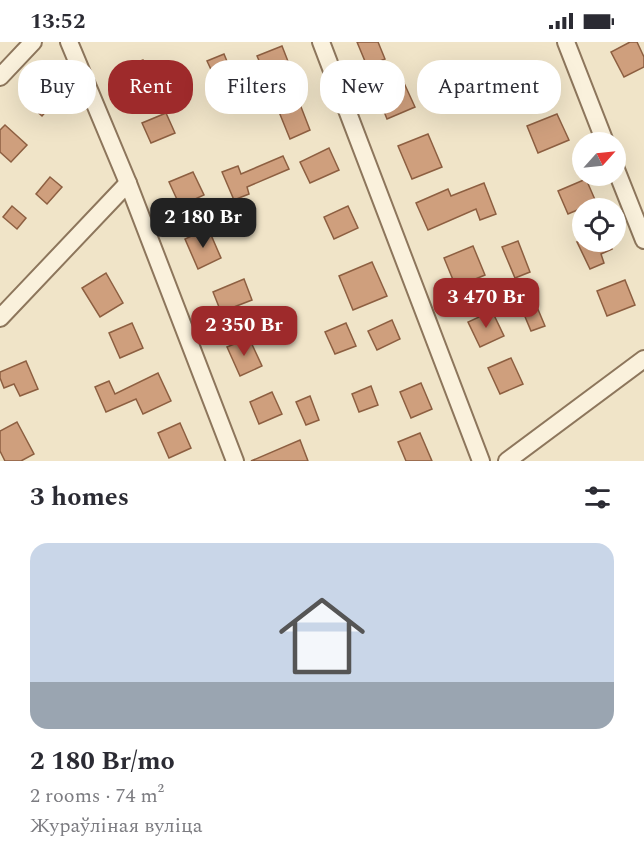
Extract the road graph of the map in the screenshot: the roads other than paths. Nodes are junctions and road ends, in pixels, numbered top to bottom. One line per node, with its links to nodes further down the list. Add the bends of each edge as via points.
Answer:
1 (33, 42): 5 (street)
2 (69, 42): 7 (street)
3 (321, 42): 13 (street)
4 (566, 42): 6 (street)
5 (0, 77)
6 (601, 132)
7 (128, 183): 10 (street); 12 (street)
8 (623, 186): 9 (street)
9 (644, 240)
10 (0, 318)
11 (644, 359): 14 (street)
12 (235, 461)
13 (481, 461)
14 (507, 461)

